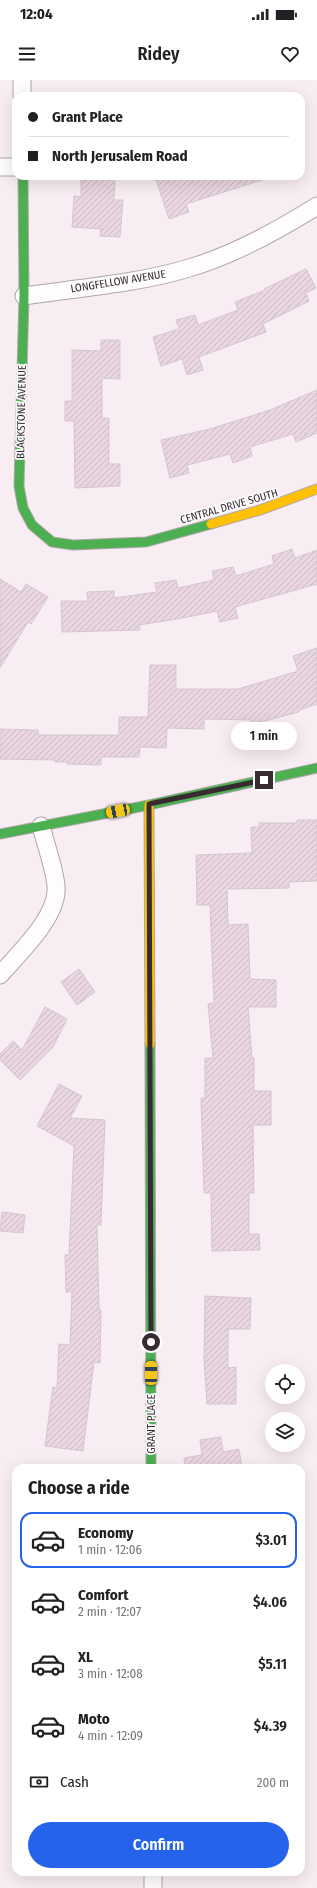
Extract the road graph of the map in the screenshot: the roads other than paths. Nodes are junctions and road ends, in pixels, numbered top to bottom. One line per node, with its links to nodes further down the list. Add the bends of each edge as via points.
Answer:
1 (22, 80): 2 (street)
2 (22, 92)
3 (0, 167): 4 (street)
4 (12, 167)
5 (23, 180): 7 (street, BLACKSTONE AVENUE)
6 (317, 206): 7 (street, LONGFELLOW AVENUE, via 277,230 230,253 189,268 146,279)
7 (24, 296): 9 (street, BLACKSTONE AVENUE, via 20,486 24,508 32,525 52,542 72,545)
8 (317, 489): 9 (street, CENTRAL DRIVE SOUTH, via 260,510)
9 (146, 542)
10 (317, 768): 12 (street)
11 (317, 773): 12 (street)
12 (293, 774): 13 (street)
13 (149, 804): 14 (street); 17 (street, GRANT PLACE)
14 (41, 826): 15 (street); 16 (street, via 56,886 55,902 40,928)
15 (0, 834)
16 (0, 975)
17 (152, 1464)
18 (153, 1876): 19 (street)
19 (153, 1888)

